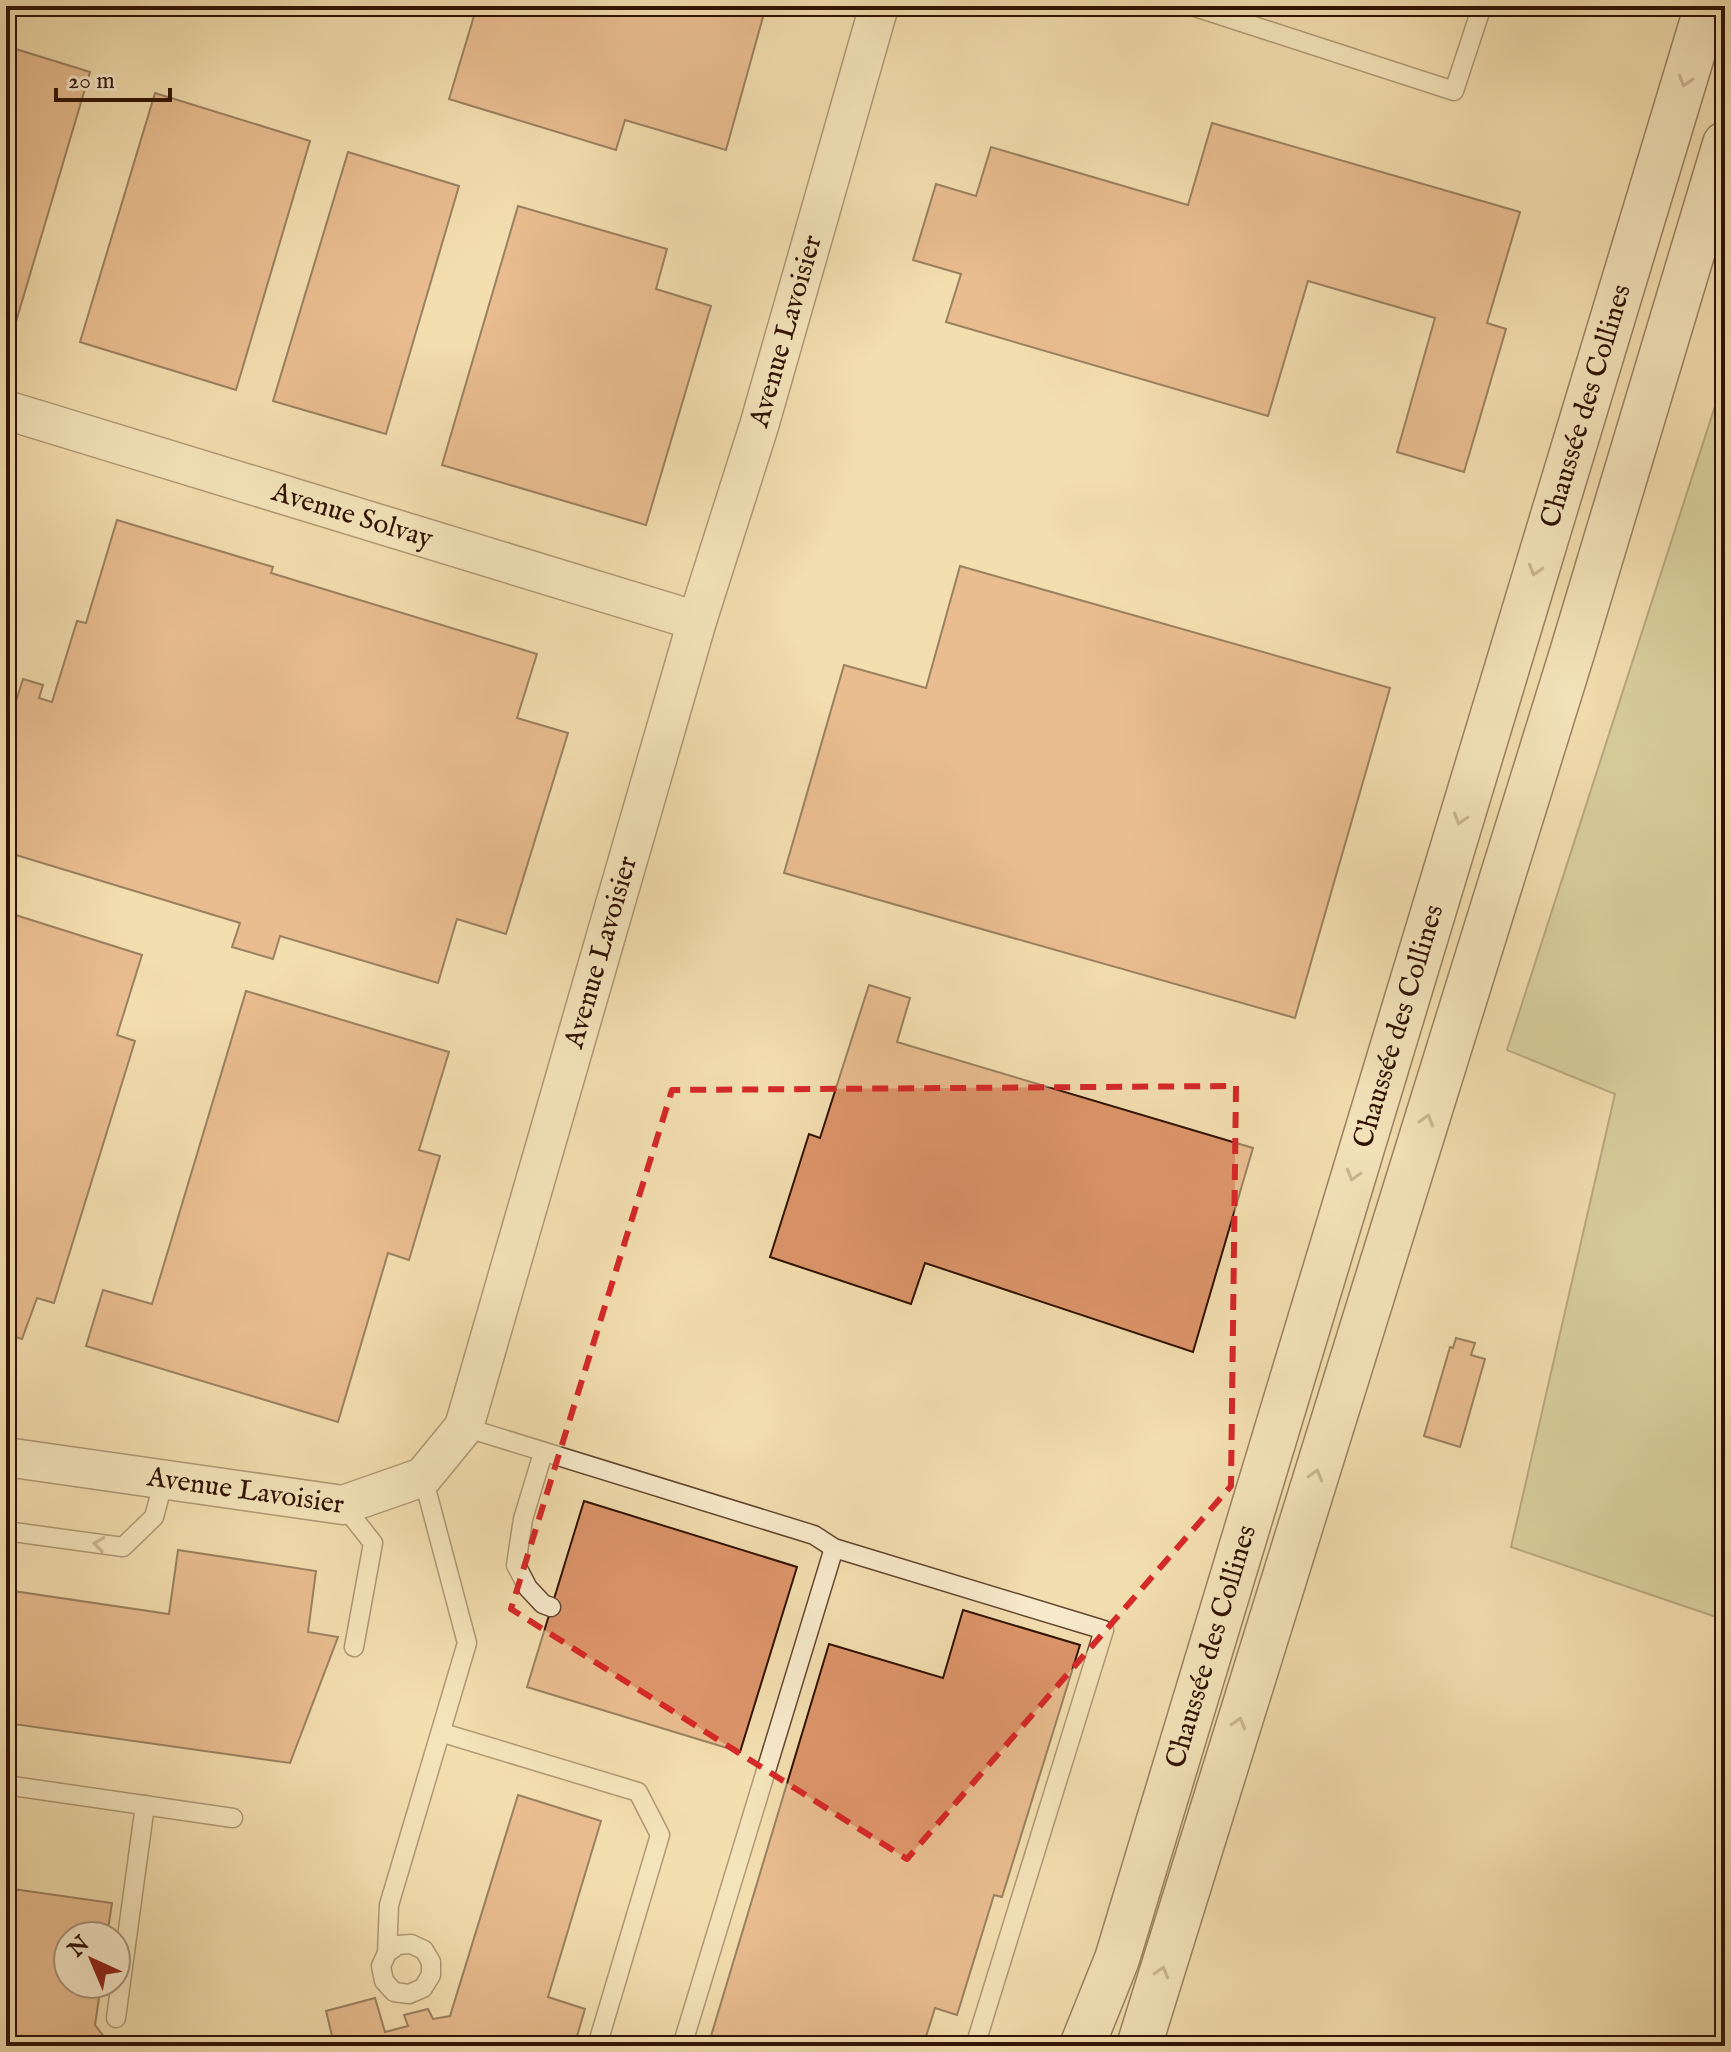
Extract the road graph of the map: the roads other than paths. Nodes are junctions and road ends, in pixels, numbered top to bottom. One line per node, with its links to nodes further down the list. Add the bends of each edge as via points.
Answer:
1 (879, 6): 7 (street, Avenue Lavoisier, via 759,426)
2 (1192, 6): 3 (lane, via 1454,91)
3 (1482, 6)
4 (1707, 6): 27 (main road, Chaussée des Collines, one-way to 27, via 1117,1959)
5 (1725, 144): 28 (main road, Chaussée des Collines, one-way to 5)
6 (6, 410): 7 (street, Avenue Solvay)
7 (697, 621): 8 (street, Avenue Lavoisier)
8 (464, 1427): 9 (lane); 11 (street, Avenue Lavoisier)
9 (543, 1453): 15 (lane, via 814,1535); 16 (lane, via 516,1565 528,1588)
10 (6, 1457): 12 (street, Avenue Lavoisier)
11 (423, 1477): 13 (street, Avenue Lavoisier); 18 (lane, via 467,1643)
12 (164, 1480): 13 (street, Avenue Lavoisier); 14 (lane, one-way to 14, via 154,1517 123,1547)
13 (343, 1505): 17 (lane, via 373,1543)
14 (6, 1531)
15 (834, 1548): 25 (lane); 26 (lane, via 1104,1630)
16 (551, 1607)
17 (354, 1647)
18 (443, 1733): 22 (lane, via 389,1905); 24 (lane, via 638,1792 660,1835)
19 (6, 1785): 20 (lane)
20 (145, 1805): 21 (lane); 23 (lane)
21 (233, 1818)
22 (387, 1953)
23 (116, 2018)
24 (597, 2046)
25 (682, 2046)
26 (975, 2046)
27 (1082, 2046)
28 (1139, 2046)

